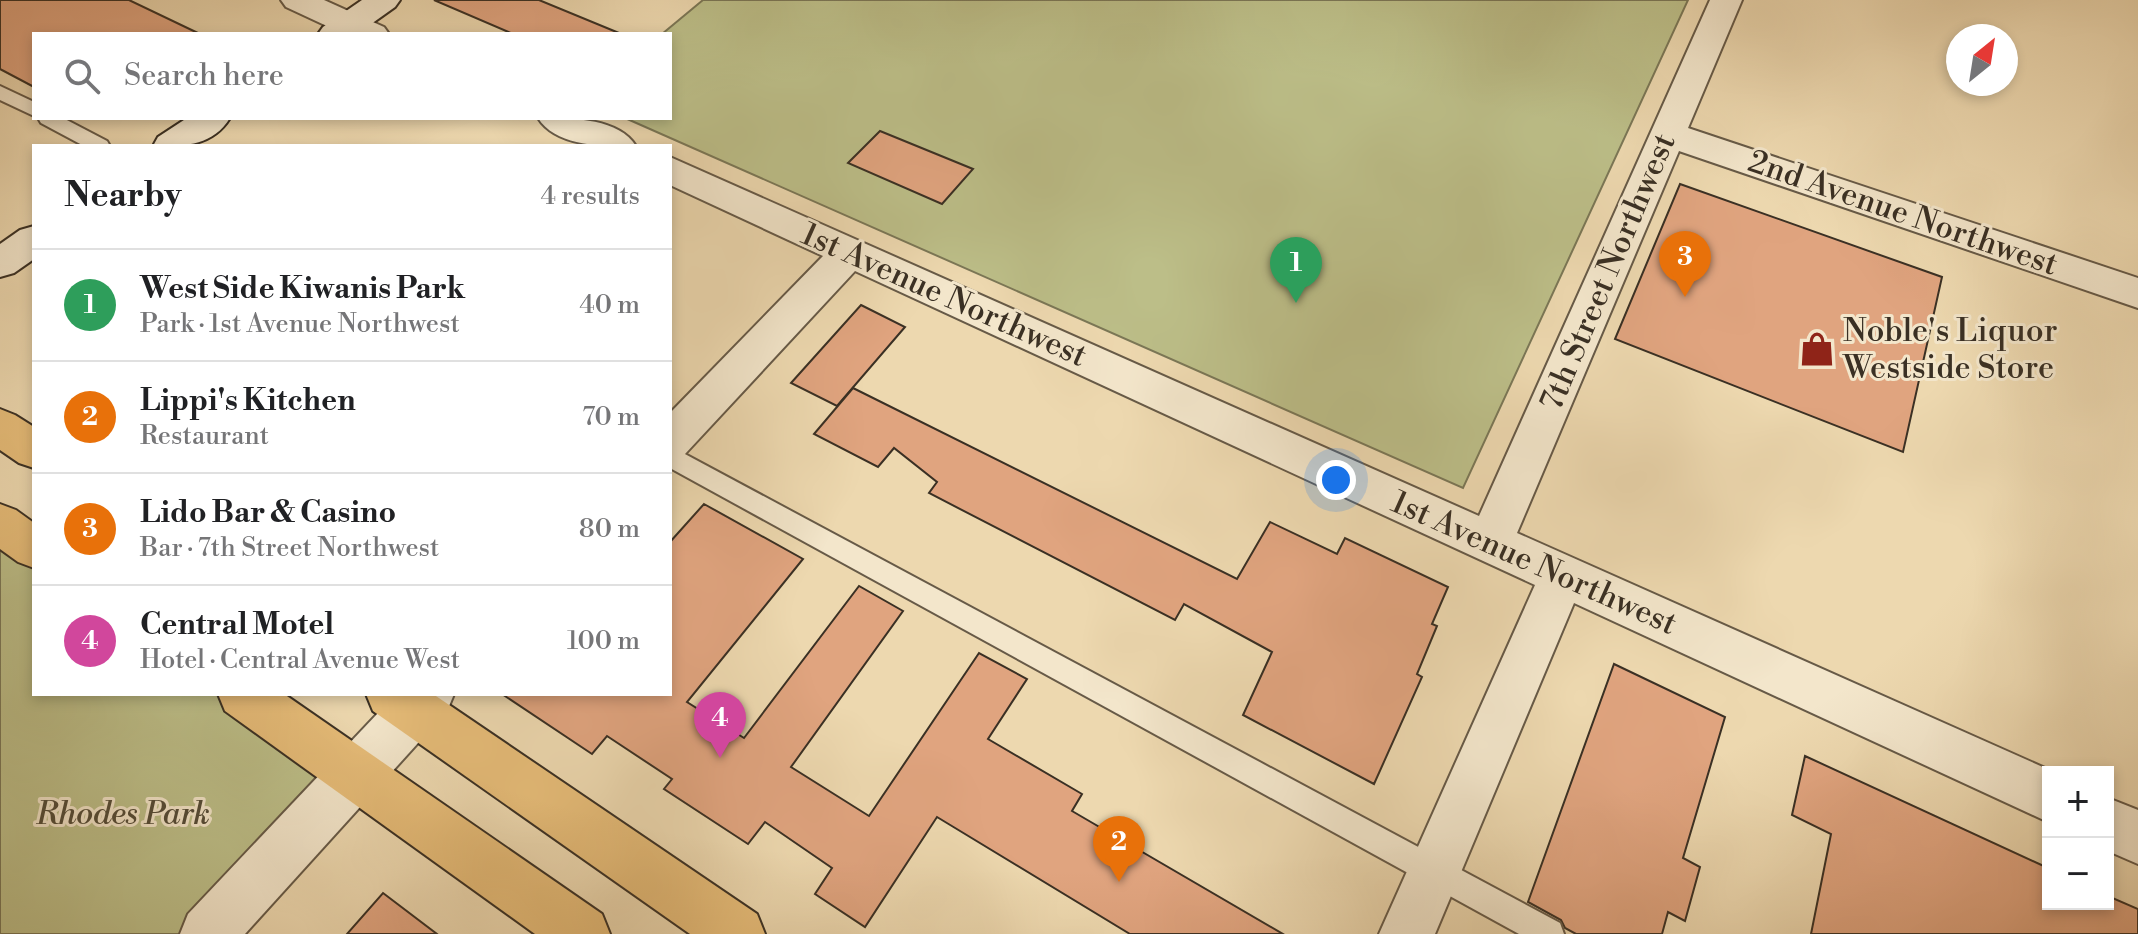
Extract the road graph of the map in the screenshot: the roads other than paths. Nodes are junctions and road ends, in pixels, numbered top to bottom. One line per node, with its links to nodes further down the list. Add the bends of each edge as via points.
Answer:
1 (297, 0): 4 (street)
2 (384, 0): 4 (street)
3 (1726, 0): 10 (street, 7th Street Northwest)
4 (352, 31)
5 (0, 92): 6 (lane)
6 (32, 109)
7 (52, 120): 11 (lane)
8 (209, 120): 12 (street)
9 (560, 120): 13 (street)
10 (1668, 134): 18 (street, 2nd Avenue Northwest); 24 (street, 7th Street Northwest)
11 (96, 144)
12 (174, 144)
13 (614, 144)
14 (672, 171): 16 (street, 1st Avenue Northwest)
15 (32, 241): 17 (street)
16 (850, 252): 20 (street); 24 (street, 1st Avenue Northwest)
17 (0, 263)
18 (2138, 293)
19 (0, 427): 21 (highway)
20 (672, 439)
21 (32, 449)
22 (672, 457): 33 (lane)
23 (0, 524): 25 (highway)
24 (1490, 543): 26 (street, 1st Avenue Northwest)
25 (32, 547)
26 (1562, 576): 30 (street, 1st Avenue Northwest); 33 (street)
27 (246, 696): 29 (highway)
28 (412, 699): 29 (street); 36 (highway)
29 (358, 774): 34 (street); 35 (highway)
30 (2042, 793)
31 (2114, 827): 32 (street)
32 (2138, 837)
33 (1434, 872): 37 (street); 38 (lane)
34 (208, 934)
35 (582, 934)
36 (737, 934)
37 (1407, 934)
38 (1549, 934)

